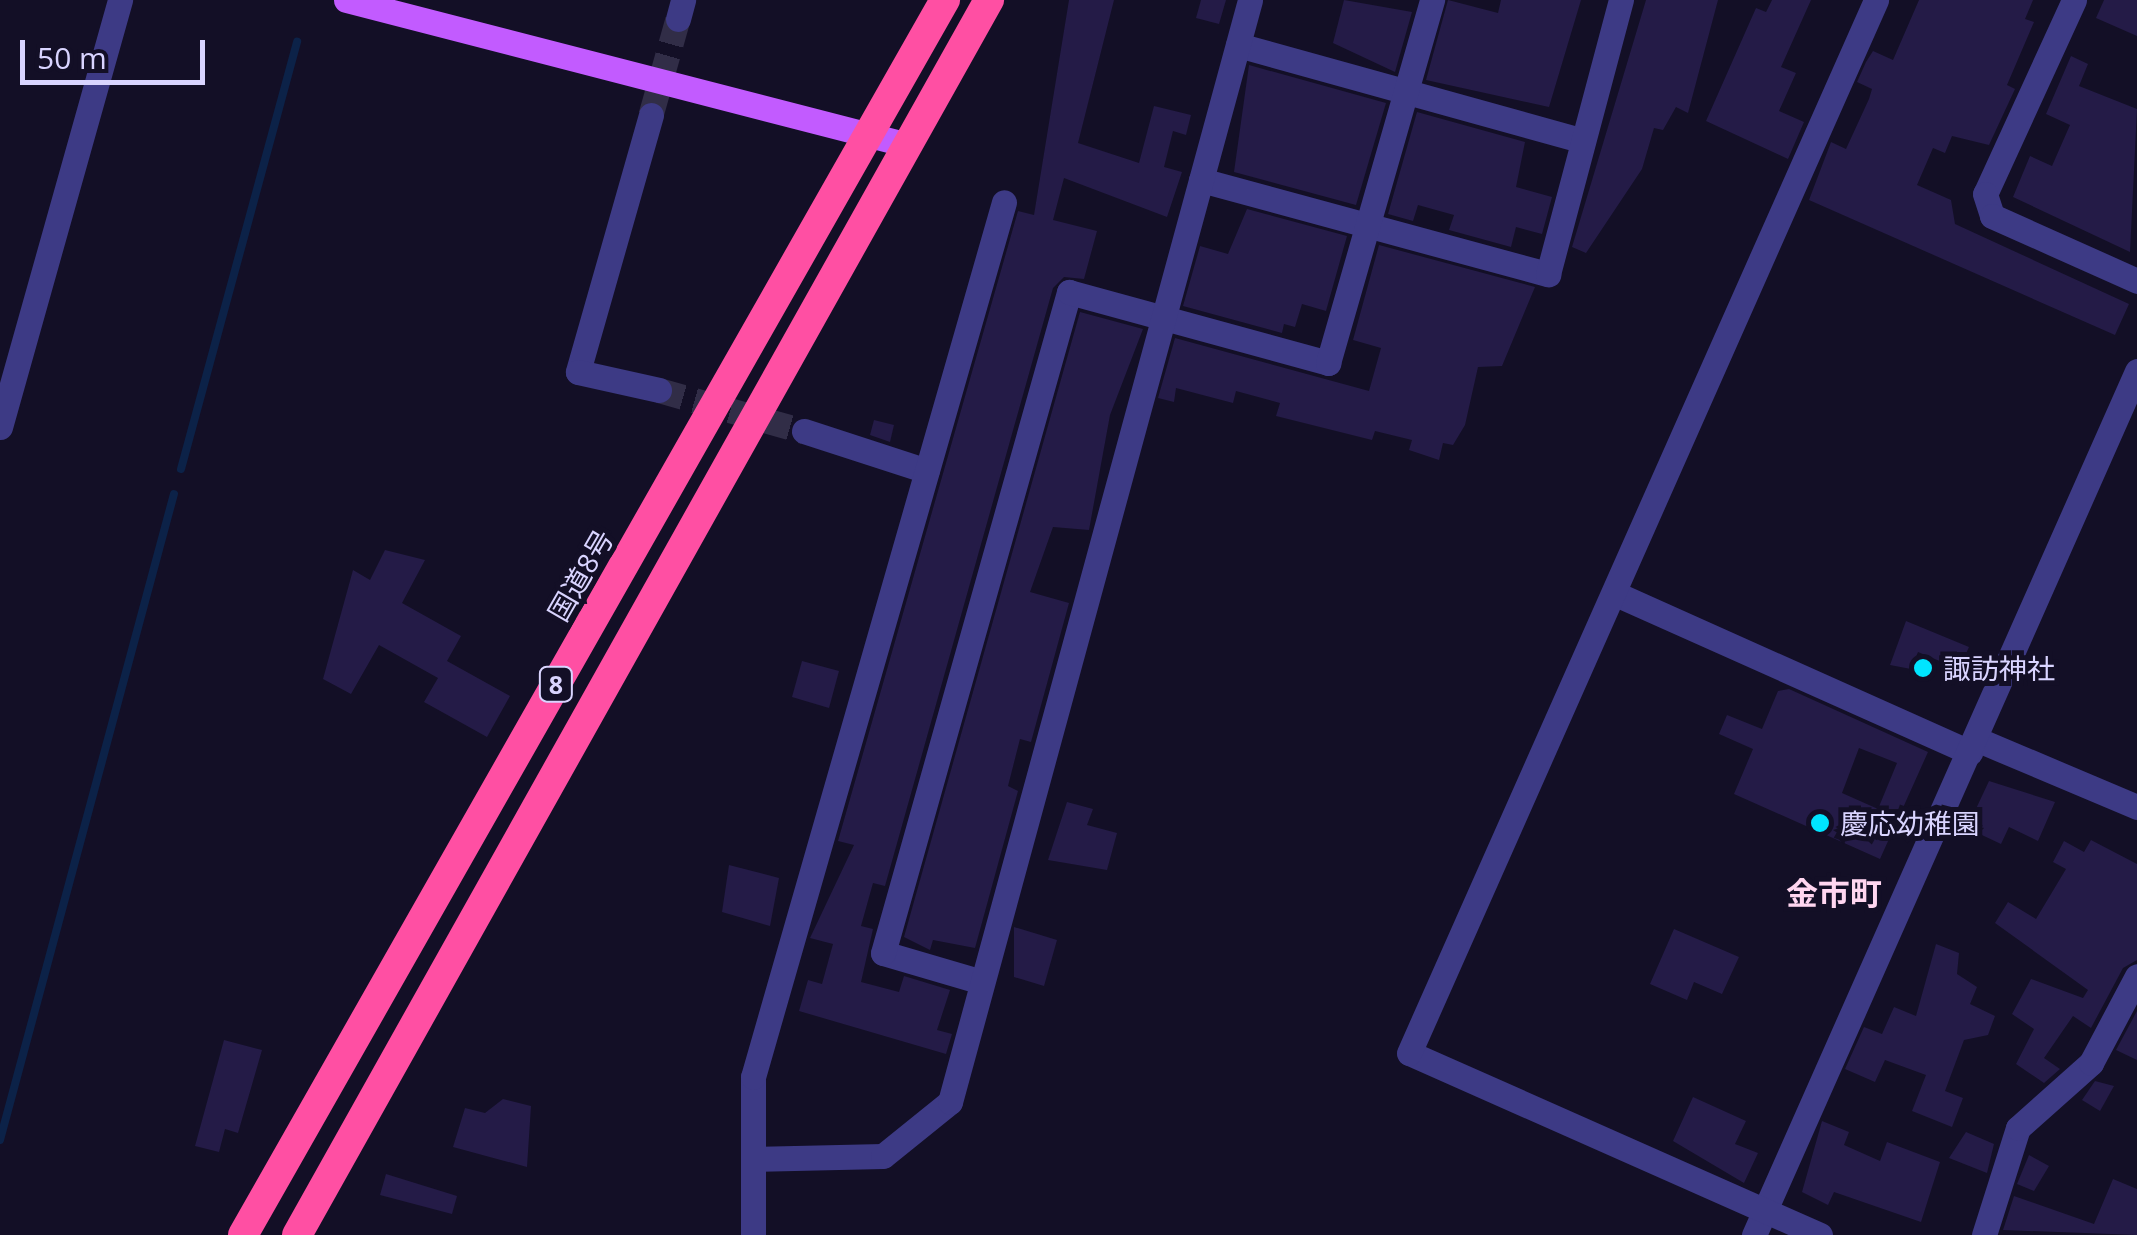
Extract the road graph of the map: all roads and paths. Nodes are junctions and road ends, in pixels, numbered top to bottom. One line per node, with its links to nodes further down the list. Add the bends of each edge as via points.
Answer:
1 (120, 0): 23 (street)
2 (346, 0): 13 (main road)
3 (945, 0): 13 (highway, 国道8号 / 8)
4 (988, 0): 15 (highway, 8)
5 (1250, 0): 10 (street)
6 (1432, 0): 11 (street)
7 (1876, 0): 26 (street)
8 (2074, 0): 19 (street, via 1985,194 1992,216)
9 (1617, 1): 14 (street)
10 (1238, 45): 11 (street); 16 (street)
11 (1406, 93): 14 (street); 18 (street)
12 (650, 115): 22 (street, via 578,372)
13 (868, 132): 15 (main road); 33 (highway, 国道8号 / 8)
14 (1583, 140): 18 (street, via 1548,274)
15 (908, 144): 34 (highway, 8)
16 (1201, 180): 18 (street); 20 (street)
17 (1004, 202): 25 (street)
18 (1368, 228): 20 (street, via 1328,363)
19 (2137, 281)
20 (1163, 317): 30 (street); 30 (street, via 1068,292 883,953)
21 (2137, 370): 27 (street)
22 (660, 390)
23 (0, 428)
24 (804, 431): 25 (street)
25 (927, 470): 31 (street, via 753,1076)
26 (1616, 594): 27 (street); 32 (street, via 1408,1052)
27 (1973, 746): 28 (street); 32 (street)
28 (2137, 807)
29 (2137, 976): 38 (street, via 2091,1062 2018,1128)
30 (982, 982): 31 (street, via 950,1102 883,1156)
31 (756, 1159): 35 (street)
32 (1764, 1211): 36 (street); 37 (street)
33 (243, 1235)
34 (296, 1235)
35 (754, 1235)
36 (1754, 1235)
37 (1820, 1235)
38 (1984, 1235)

